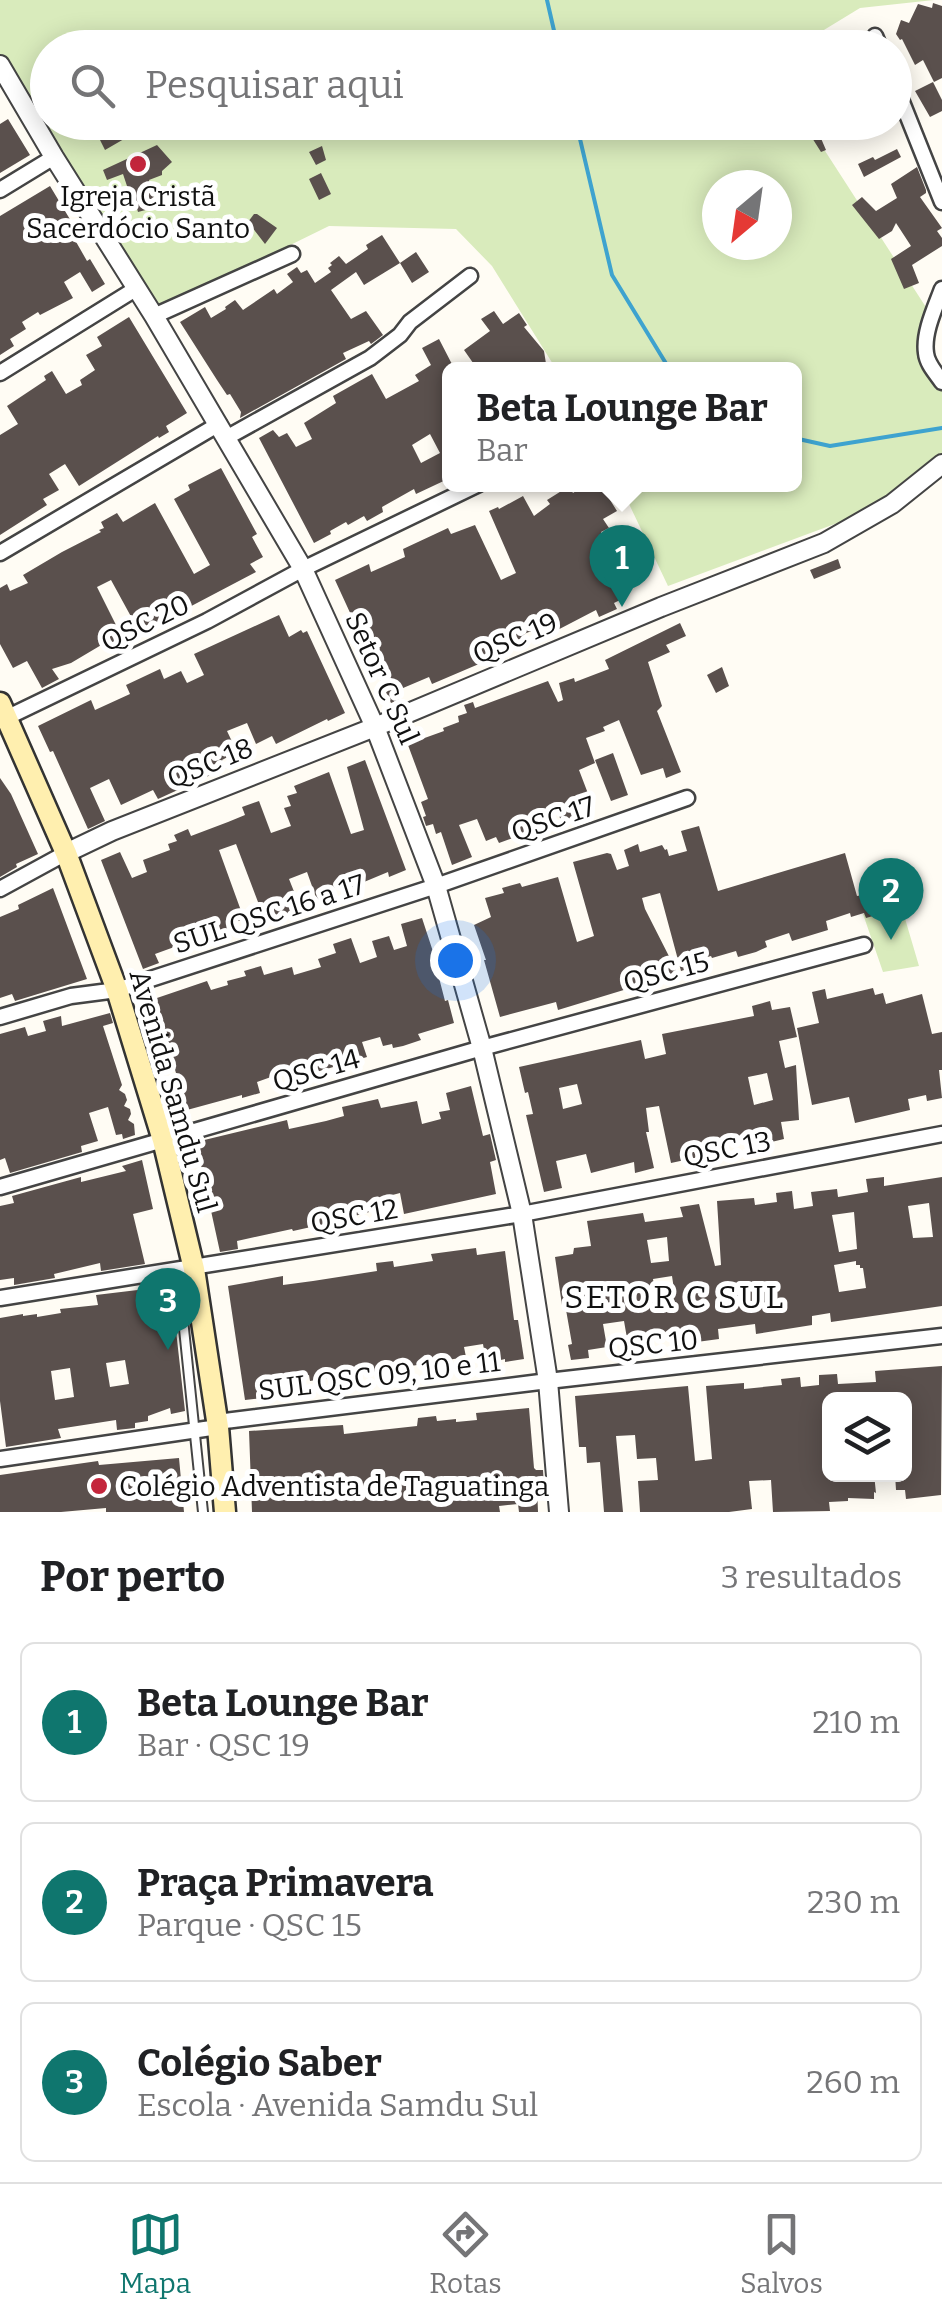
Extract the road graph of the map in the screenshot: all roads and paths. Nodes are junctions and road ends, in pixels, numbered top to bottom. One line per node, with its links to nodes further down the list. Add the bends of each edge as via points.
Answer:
1 (0, 64): 2 (street, Setor C Sul)
2 (30, 116)
3 (912, 127): 7 (street)
4 (44, 140): 5 (street, Setor C Sul)
5 (54, 157): 6 (street); 10 (street, Setor C Sul)
6 (0, 190)
7 (942, 202)
8 (292, 254): 12 (street)
9 (470, 276): 15 (street, via 370,358)
10 (137, 288): 12 (street, Setor C Sul); 13 (street)
11 (942, 289): 14 (street, via 926,358)
12 (154, 316): 15 (street, Setor C Sul)
13 (0, 374)
14 (942, 382)
15 (222, 431): 18 (street); 19 (street, Setor C Sul)
16 (942, 464): 21 (street, QSC 19, via 892,504 824,543)
17 (463, 492): 19 (street, QSC 20)
18 (0, 553)
19 (303, 570): 20 (street, QSC 20); 21 (street, Setor C Sul)
20 (3, 713): 23 (main road, Avenida Samdu Sul)
21 (375, 727): 23 (street, QSC 18); 24 (street, Setor C Sul)
22 (687, 798): 24 (street, QSC 17)
23 (66, 853): 25 (street); 27 (main road, Avenida Samdu Sul)
24 (436, 886): 27 (street, SUL QSC 16 a 17); 29 (street, Setor C Sul)
25 (0, 890)
26 (864, 945): 29 (street, QSC 15)
27 (118, 990): 28 (street, SUL QSC 16 a 17); 31 (main road, Avenida Samdu Sul)
28 (0, 1017)
29 (482, 1048): 31 (street, QSC 14); 33 (street, Setor C Sul)
30 (942, 1134): 33 (street, QSC 13)
31 (163, 1140): 32 (street, QSC 14); 34 (main road, Avenida Samdu Sul)
32 (0, 1187)
33 (522, 1214): 34 (street, QSC 12); 37 (street, Setor C Sul)
34 (186, 1270): 35 (street, QSC 12); 38 (main road, Avenida Samdu Sul); 39 (lane)
35 (0, 1298)
36 (942, 1336): 37 (street, QSC 10)
37 (548, 1380): 38 (street, SUL QSC 09, 10 e 11); 43 (street, Setor C Sul)
38 (218, 1424): 39 (street, SUL QSC 09, 10 e 11); 42 (main road, Avenida Samdu Sul)
39 (196, 1429): 40 (street, SUL QSC 09, 10 e 11); 41 (lane)
40 (0, 1460)
41 (203, 1512)
42 (225, 1512)
43 (559, 1512)

